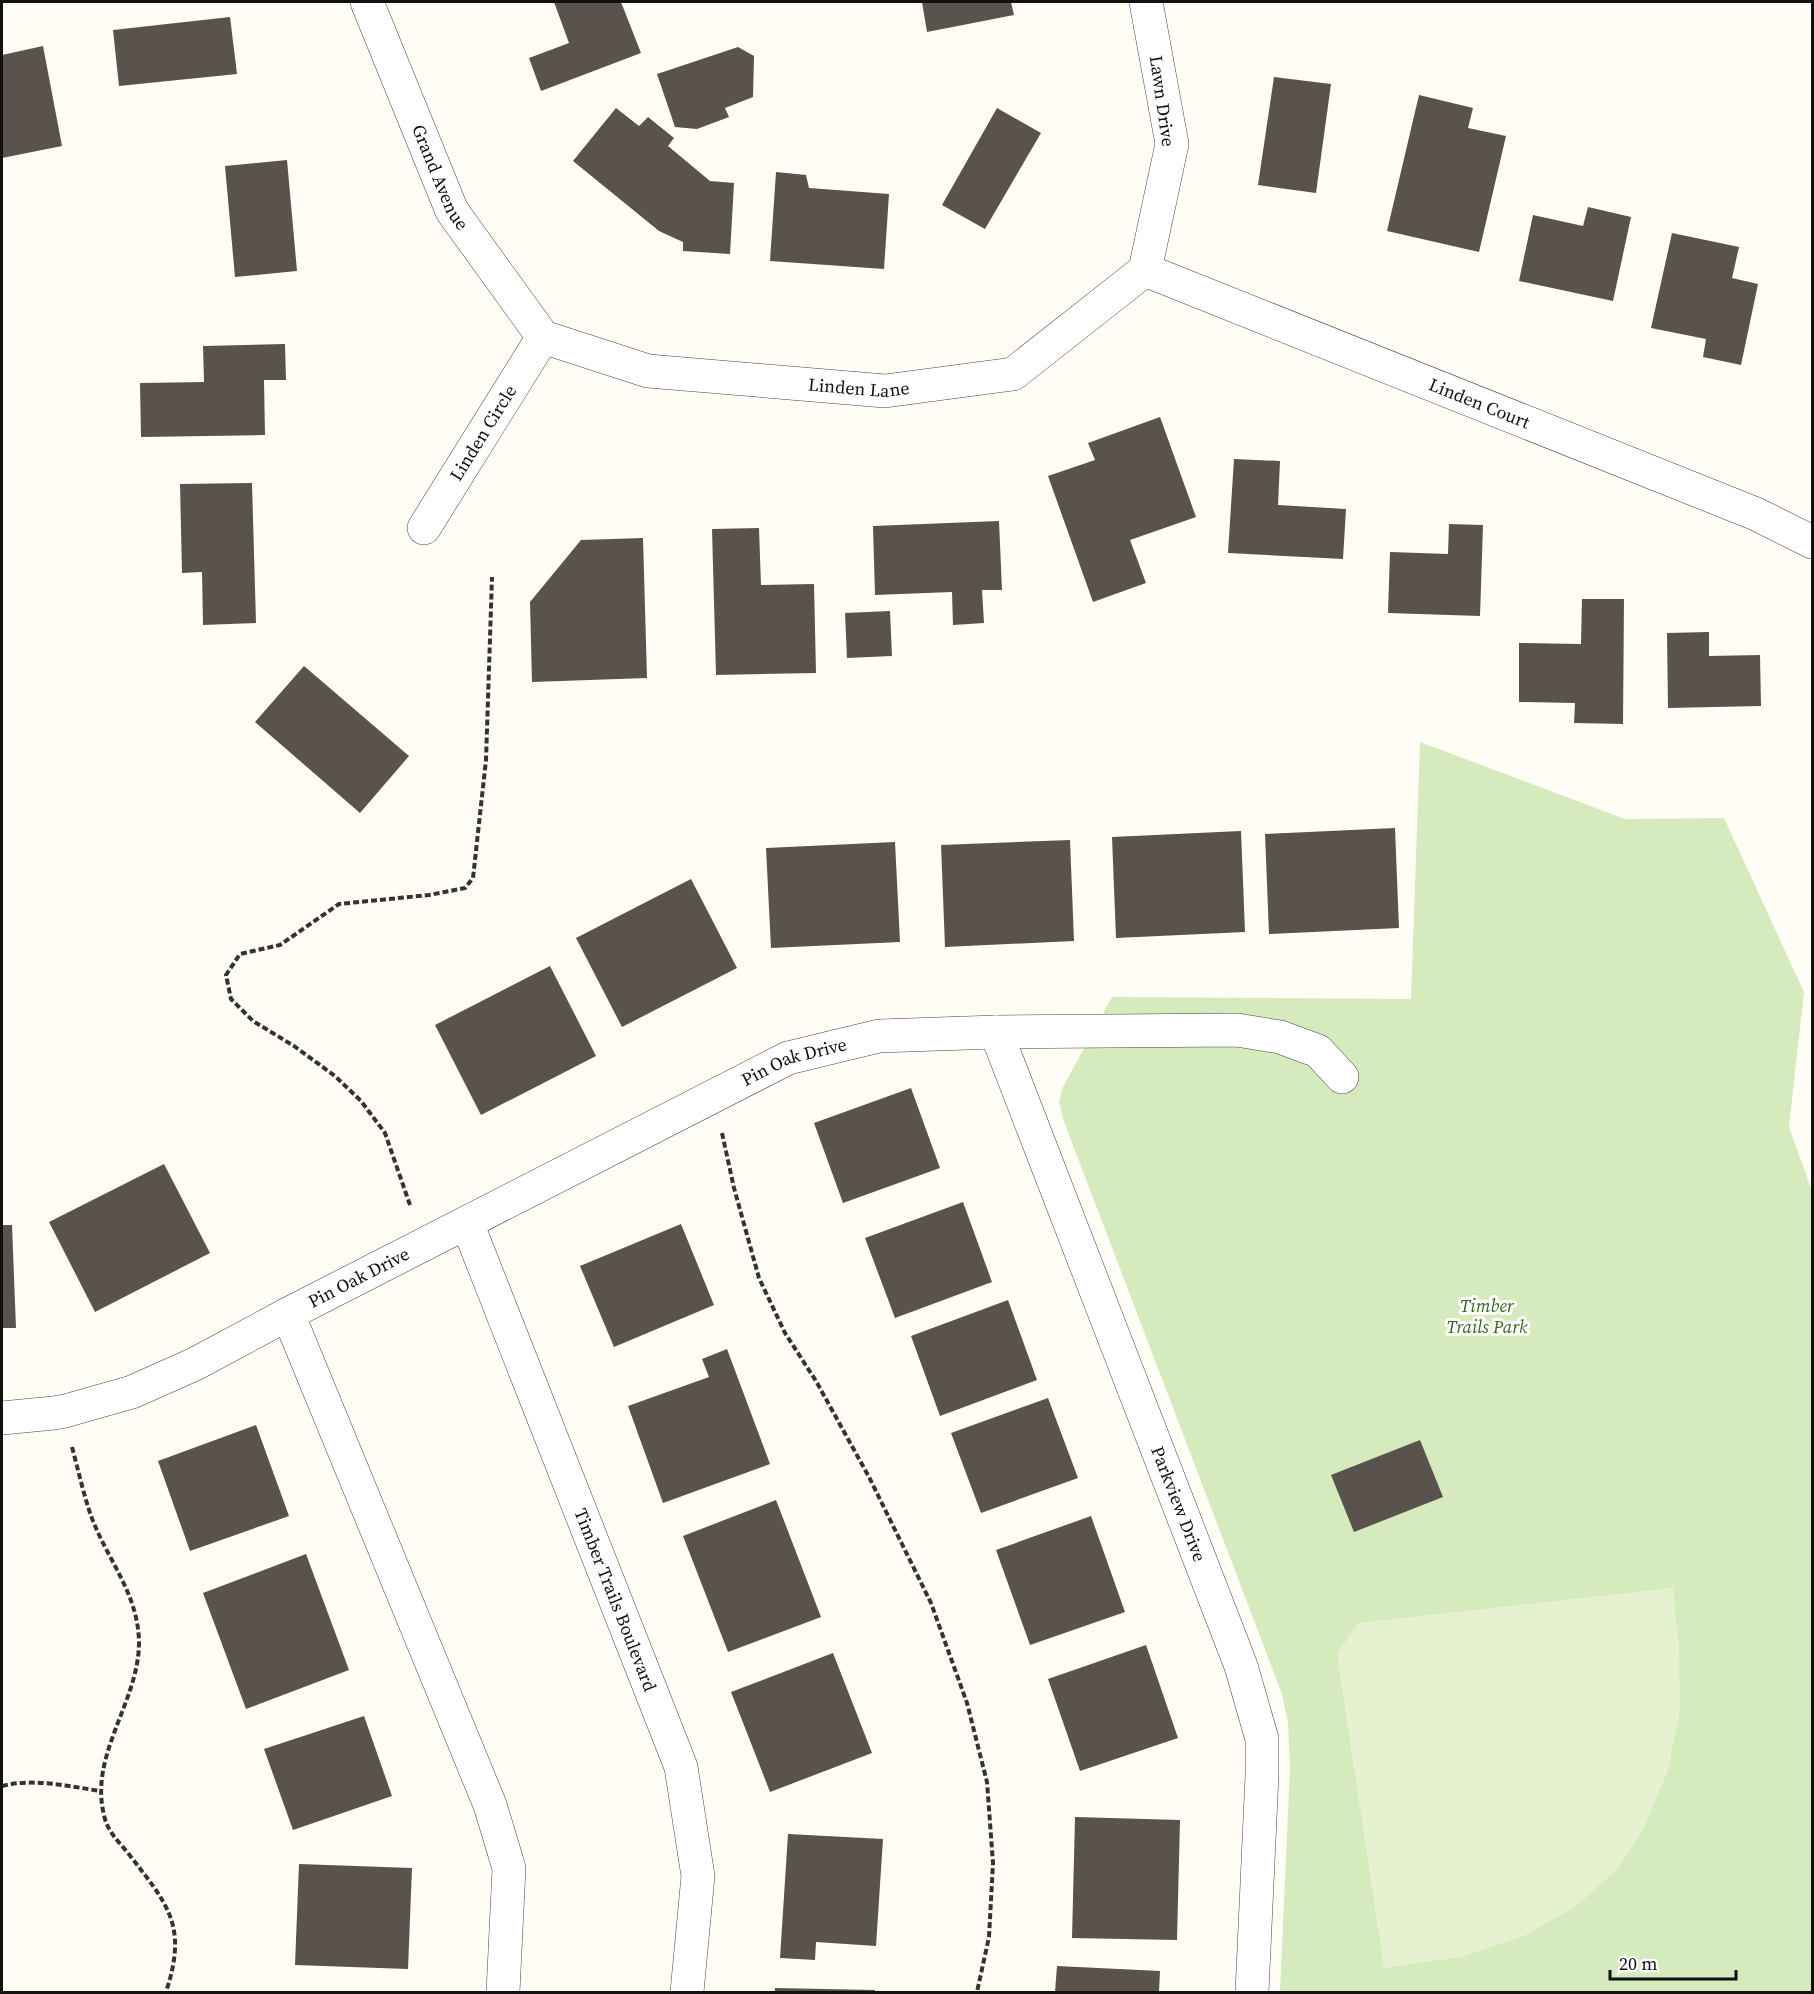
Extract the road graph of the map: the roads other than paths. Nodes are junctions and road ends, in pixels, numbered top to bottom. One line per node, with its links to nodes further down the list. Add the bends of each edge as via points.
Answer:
1 (366, 2): 4 (street, Grand Avenue, via 452,211)
2 (1146, 2): 3 (street, Lawn Drive, via 1172,144)
3 (1145, 270): 4 (street, Linden Lane, via 1013,374 885,391 648,371); 6 (street, Linden Court, via 1756,514)
4 (543, 337): 5 (street, Linden Circle)
5 (424, 528)
6 (1812, 542)
7 (996, 1032): 8 (street, Pin Oak Drive, via 1237,1030 1280,1037 1318,1051); 9 (street, Pin Oak Drive, via 879,1036 788,1058); 14 (street, Parkview Drive, via 1253,1704 1262,1739 1262,1775)
8 (1342, 1077)
9 (467, 1223): 10 (street, Pin Oak Drive); 13 (street, Timber Trails Boulevard, via 681,1767 698,1876)
10 (288, 1314): 11 (street, Pin Oak Drive, via 195,1364 132,1392 54,1413); 12 (street, via 490,1805 509,1868)
11 (2, 1418)
12 (503, 1992)
13 (687, 1992)
14 (1252, 1992)

